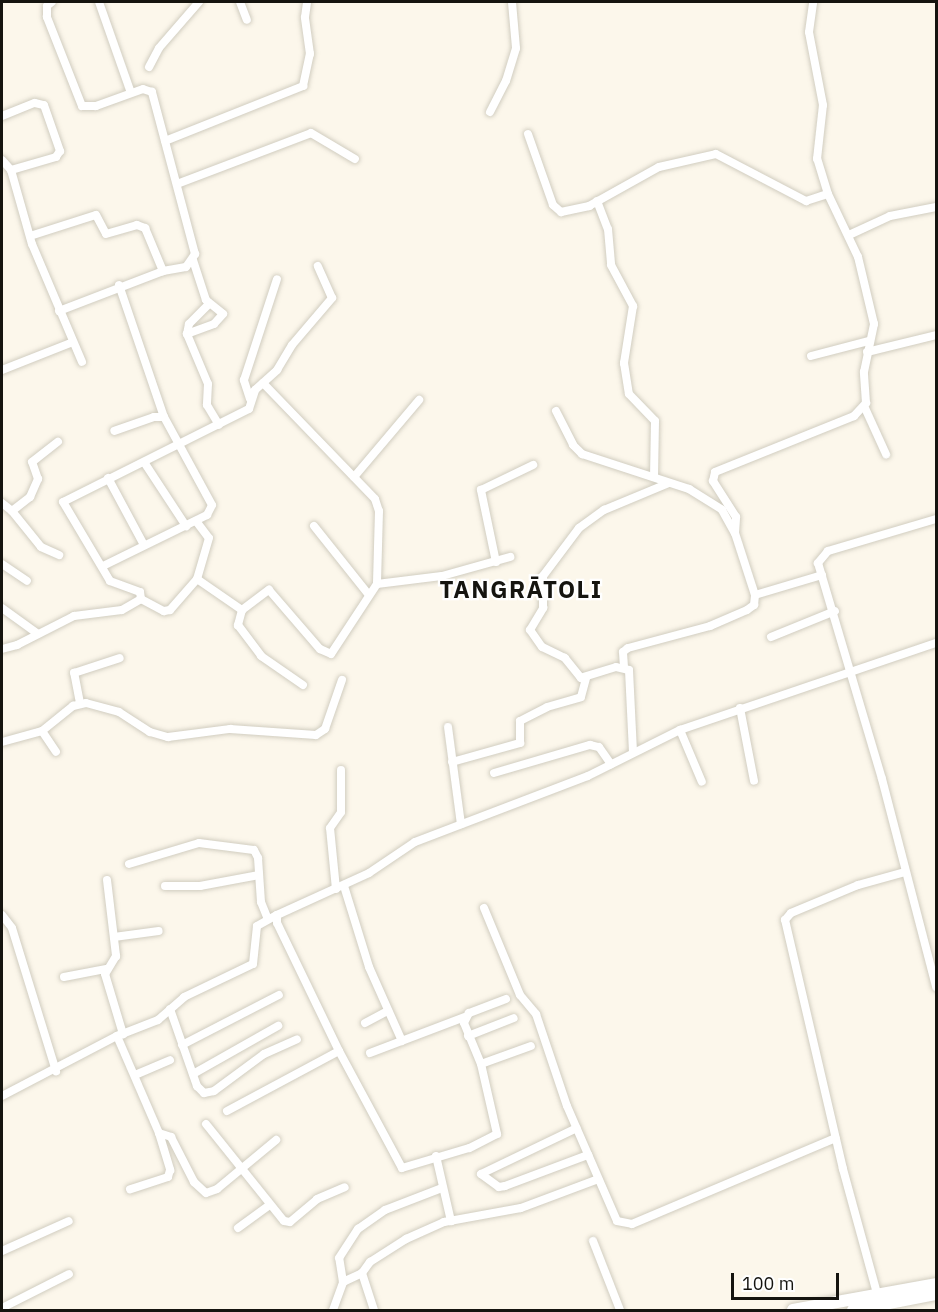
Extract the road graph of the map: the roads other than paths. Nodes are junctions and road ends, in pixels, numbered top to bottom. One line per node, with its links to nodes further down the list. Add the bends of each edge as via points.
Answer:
1 (52, 2): 10 (street, via 47,6 46,16 82,106 96,106)
2 (99, 2): 10 (street)
3 (199, 2): 9 (street, via 159,48)
4 (240, 2): 8 (street)
5 (307, 2): 14 (street, via 310,54 303,86)
6 (512, 2): 11 (street, via 516,48 506,81)
7 (813, 2): 19 (street, via 809,32 823,105 817,159)
8 (247, 20)
9 (149, 67)
10 (131, 93): 14 (street, via 148,88 152,92)
11 (490, 112)
12 (2, 116): 17 (street, via 35,103 44,105 60,151 56,157)
13 (528, 134): 20 (street, via 556,209 569,212)
14 (165, 141): 18 (street)
15 (355, 159): 18 (street, via 311,133)
16 (2, 160): 17 (street)
17 (11, 170): 23 (street)
18 (177, 184): 24 (street, via 195,254)
19 (828, 194): 20 (street, via 806,201 716,154 659,167); 22 (street)
20 (597, 201): 53 (street, via 608,229 611,265 633,306 624,363 629,394 655,420)
21 (936, 207): 22 (street, via 890,216)
22 (849, 235): 33 (street, via 874,324)
23 (30, 236): 26 (street, via 91,214 98,217 106,234 141,225); 30 (street)
24 (193, 260): 26 (street, via 186,267); 29 (street)
25 (318, 266): 39 (street, via 332,298)
26 (163, 271): 28 (street)
27 (277, 279): 40 (street, via 244,380)
28 (118, 285): 30 (street); 44 (street)
29 (209, 304): 31 (street, via 189,324); 31 (street, via 221,310 222,319)
30 (59, 311): 34 (street)
31 (187, 334): 45 (street, via 208,384 204,396)
32 (936, 335): 35 (street)
33 (868, 340): 35 (street); 36 (street)
34 (73, 342): 37 (street); 38 (street)
35 (867, 352): 42 (street)
36 (810, 356)
37 (82, 362)
38 (2, 370)
39 (263, 383): 40 (street); 52 (street)
40 (250, 399): 45 (street, via 249,409)
41 (420, 400): 52 (street)
42 (865, 408): 49 (street); 62 (street, via 854,416 715,472 713,481 736,518)
43 (556, 411): 53 (street, via 577,451)
44 (164, 417): 46 (street); 48 (street)
45 (219, 425): 48 (street)
46 (114, 431)
47 (58, 442): 57 (street, via 35,459 32,466 38,479 33,492)
48 (178, 446): 50 (street); 59 (street, via 211,500 207,515)
49 (886, 454)
50 (144, 462): 54 (street); 60 (street)
51 (533, 465): 66 (street, via 481,490)
52 (354, 477): 72 (street, via 378,504)
53 (654, 477): 55 (street)
54 (108, 478): 63 (street); 68 (street, via 63,502)
55 (669, 483): 62 (street, via 689,489 722,510); 86 (street, via 590,519 554,557 543,576 543,608 531,626 532,633 545,650 565,658 577,675)
56 (2, 503): 57 (street)
57 (12, 511): 64 (street, via 41,547)
58 (936, 519): 69 (street, via 828,550 818,563)
59 (196, 521): 60 (street); 70 (street, via 209,538)
60 (186, 526): 63 (street)
61 (314, 526): 73 (street)
62 (735, 533): 74 (street)
63 (144, 545): 68 (street)
64 (59, 555)
65 (510, 558): 66 (street)
66 (496, 562): 72 (street, via 442,576)
67 (2, 564): 71 (street)
68 (103, 566): 75 (street, via 110,580 140,592)
69 (822, 574): 74 (street); 78 (street)
70 (197, 579): 75 (street, via 170,610 164,611); 77 (street)
71 (27, 582)
72 (377, 584): 73 (street)
73 (368, 594): 77 (street, via 339,647 331,654 320,649 273,592 264,592)
74 (755, 595): 84 (street, via 754,605 719,622 624,650)
75 (141, 599): 79 (street, via 122,610 74,615)
76 (2, 608): 79 (street)
77 (242, 610): 88 (street, via 238,625 261,656)
78 (835, 611): 80 (street); 85 (street)
79 (38, 634): 82 (street)
80 (771, 637)
81 (936, 643): 85 (street)
82 (2, 649)
83 (120, 658): 89 (street, via 74,672)
84 (624, 667): 86 (street); 96 (street, via 631,681)
85 (848, 673): 90 (street); 105 (street, via 882,779)
86 (586, 678): 97 (street, via 581,697 547,707 520,721 520,743)
87 (342, 680): 89 (street, via 326,729 316,735 230,729 168,737 150,732 119,712)
88 (303, 685)
89 (80, 703): 93 (street)
90 (740, 708): 92 (street); 101 (street)
91 (448, 727): 97 (street)
92 (680, 730): 96 (street); 102 (street)
93 (42, 731): 94 (street); 95 (street)
94 (2, 742)
95 (56, 752)
96 (633, 752): 98 (street)
97 (452, 762): 103 (street)
98 (611, 764): 100 (street, via 599,747 590,745); 103 (street)
99 (341, 770): 109 (street, via 342,812 330,828)
100 (494, 773)
101 (754, 781)
102 (702, 782)
103 (461, 824): 109 (street, via 410,845)
104 (129, 864): 106 (street, via 213,843 254,850)
105 (905, 872): 118 (street); 145 (street, via 858,885 791,913 785,920)
106 (259, 874): 108 (street, via 200,886); 113 (street, via 261,902)
107 (107, 880): 115 (street)
108 (165, 886)
109 (340, 888): 112 (street, via 295,904); 122 (street)
110 (484, 908): 143 (street, via 520,995 536,1014)
111 (2, 915): 137 (street, via 12,928)
112 (277, 915): 113 (street); 133 (street, via 277,923)
113 (268, 919): 121 (street, via 257,926 253,964 184,997)
114 (159, 931): 115 (street)
115 (114, 937): 116 (street, via 115,960)
116 (106, 969): 117 (street); 127 (street)
117 (64, 977)
118 (936, 987)
119 (279, 996): 131 (street)
120 (506, 999): 123 (street)
121 (170, 1008): 127 (street, via 158,1020); 131 (street)
122 (388, 1011): 125 (street); 130 (street)
123 (465, 1017): 128 (street); 130 (street)
124 (514, 1018): 128 (street)
125 (365, 1023)
126 (278, 1026): 138 (street)
127 (120, 1035): 137 (street); 139 (street)
128 (468, 1036): 136 (street)
129 (297, 1039): 138 (street, via 264,1054 209,1093 200,1090)
130 (402, 1041): 134 (street)
131 (182, 1045): 138 (street)
132 (531, 1046): 136 (street)
133 (339, 1051): 141 (street); 148 (street, via 399,1166 408,1167)
134 (370, 1053)
135 (170, 1060): 139 (street)
136 (481, 1064): 148 (street, via 497,1134 470,1148)
137 (56, 1071): 140 (street)
138 (193, 1074)
139 (135, 1075): 144 (street)
140 (2, 1096)
141 (227, 1111)
142 (206, 1124): 149 (street)
143 (577, 1128): 147 (street); 147 (street, via 482,1174 499,1187 505,1186)
144 (159, 1132): 149 (street, via 171,1137 203,1192 212,1192); 153 (street, via 170,1174)
145 (836, 1138): 150 (street, via 632,1224 617,1221); 165 (street)
146 (276, 1140): 149 (street)
147 (588, 1155): 150 (street)
148 (436, 1156): 152 (street)
149 (241, 1169): 154 (street)
150 (598, 1179): 156 (street, via 514,1210)
151 (345, 1187): 154 (street, via 317,1199 286,1223)
152 (442, 1188): 156 (street); 162 (street, via 385,1210 358,1229 339,1258)
153 (130, 1190)
154 (270, 1205): 157 (street)
155 (69, 1221): 159 (street)
156 (451, 1221): 160 (street, via 406,1239 370,1262)
157 (238, 1228)
158 (593, 1241): 169 (street)
159 (2, 1251)
160 (362, 1272): 162 (street); 168 (street)
161 (69, 1274): 166 (street)
162 (343, 1282): 167 (street)
163 (936, 1284): 165 (main road)
164 (936, 1294): 165 (main road)
165 (878, 1299): 170 (main road); 171 (main road)
166 (2, 1308)
167 (333, 1311)
168 (374, 1311)
169 (620, 1311)
170 (793, 1311)
171 (853, 1311)

